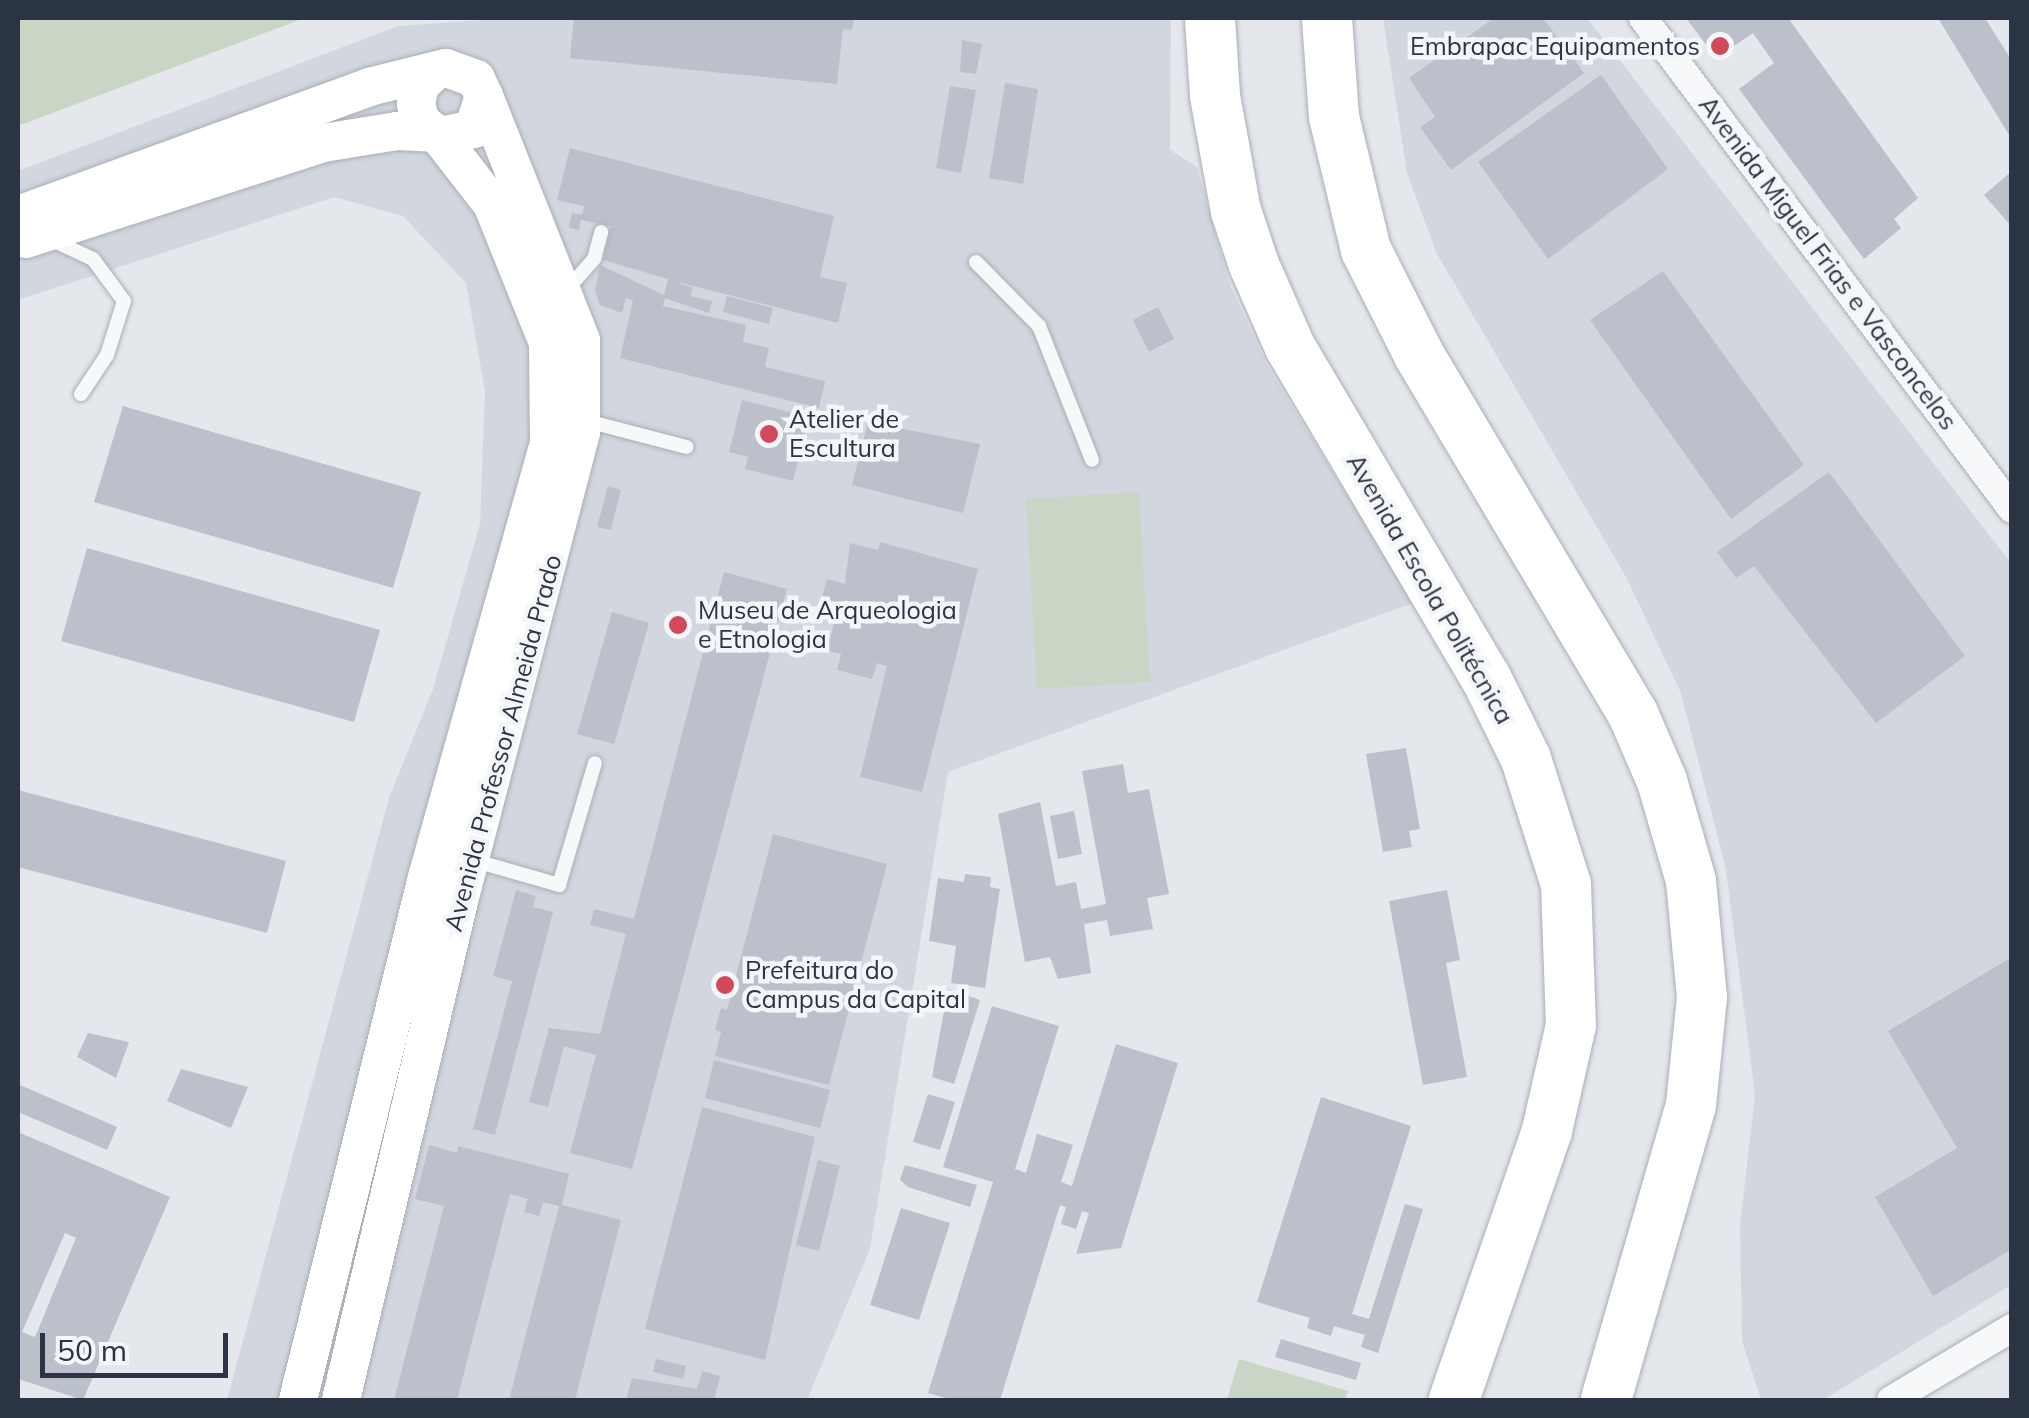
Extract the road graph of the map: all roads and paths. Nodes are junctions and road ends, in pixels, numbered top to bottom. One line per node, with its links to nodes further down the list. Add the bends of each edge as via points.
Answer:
1 (1210, 18): 24 (highway, Avenida Escola Politécnica, via 1215,96 1236,211 1254,266 1290,348 1486,678 1526,759 1566,884 1574,988 1568,1043 1548,1131)
2 (1326, 18): 25 (highway, via 1334,118 1366,250 1419,356 1633,714 1662,781 1691,881 1702,996 1691,1105)
3 (1644, 18): 15 (street, Avenida Miguel Frias e Vasconcelos)
4 (434, 72): 5 (street, via 460,69 476,79); 6 (street, via 420,85 416,104); 7 (street, via 369,87)
5 (484, 96): 6 (street, via 473,129); 10 (street, Avenida Professor Almeida Prado)
6 (436, 134): 7 (street, via 322,143); 18 (street, Avenida Professor Almeida Prado, via 492,204 548,343 552,389 549,442)
7 (25, 230): 11 (lane, via 94,259 124,300 107,355)
8 (600, 232): 10 (lane, via 594,259)
9 (976, 262): 14 (lane, via 1039,326)
10 (564, 292): 12 (street, Avenida Professor Almeida Prado, via 581,340)
11 (80, 394)
12 (582, 420): 13 (lane); 17 (street, Avenida Professor Almeida Prado)
13 (687, 447)
14 (1092, 460)
15 (2012, 509)
16 (594, 763): 17 (lane, via 559,885)
17 (472, 860): 19 (street, Avenida Professor Almeida Prado)
18 (427, 878): 19 (street); 20 (street, Avenida Professor Almeida Prado)
19 (457, 912): 20 (street); 23 (street, Avenida Professor Almeida Prado)
20 (414, 927): 22 (street, Avenida Professor Almeida Prado)
21 (2012, 1328): 26 (street)
22 (298, 1400)
23 (341, 1400)
24 (1454, 1400)
25 (1606, 1400)
26 (1891, 1400)

